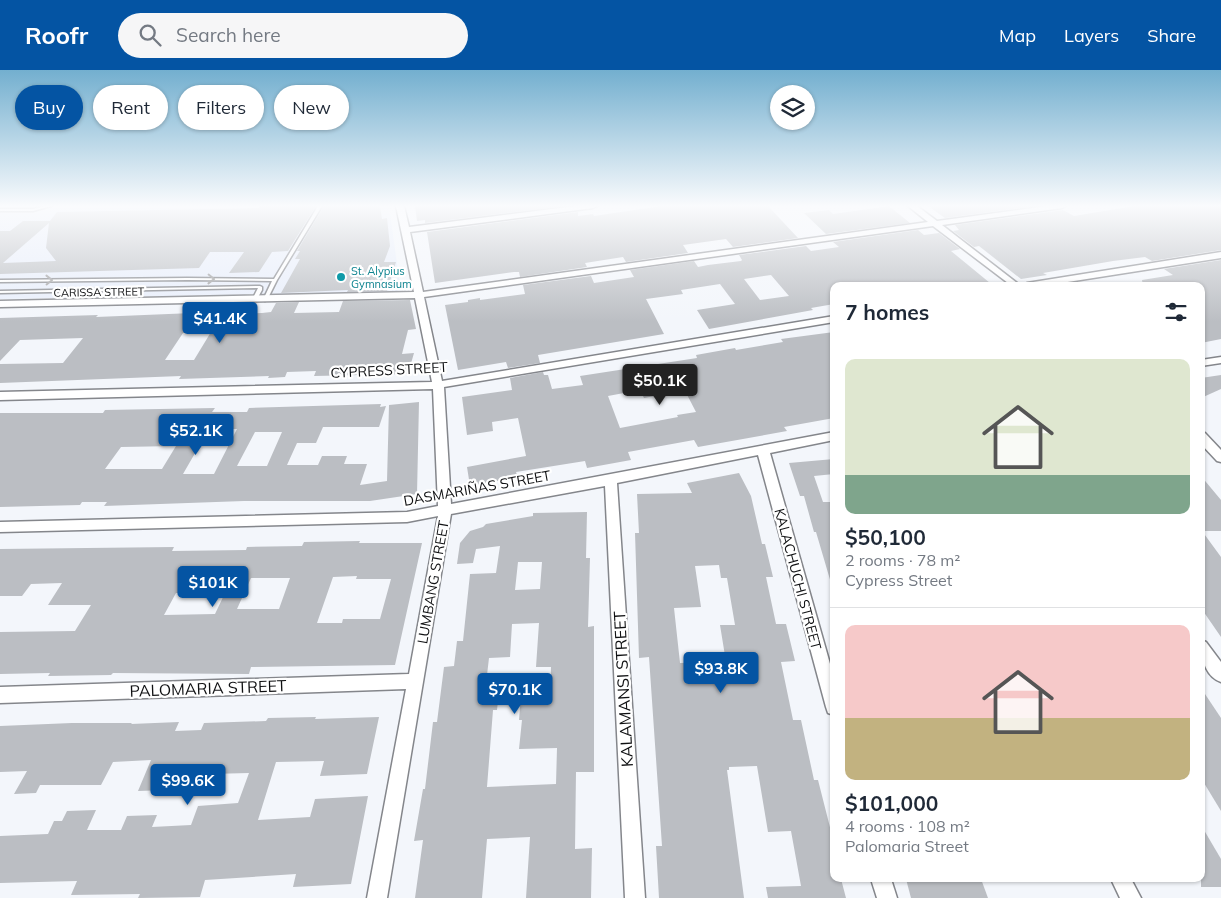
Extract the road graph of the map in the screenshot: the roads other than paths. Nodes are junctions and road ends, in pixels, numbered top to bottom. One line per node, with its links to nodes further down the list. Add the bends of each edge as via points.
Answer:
1 (297, 245): 6 (lane)
2 (407, 245): 11 (street, LUMBANG STREET)
3 (779, 245): 11 (street, CARISSA STREET)
4 (963, 245): 8 (street)
5 (1221, 255): 9 (street)
6 (275, 280): 7 (lane, one-way to 6); 13 (lane)
7 (0, 281)
8 (1012, 282)
9 (1052, 282)
10 (1, 293): 12 (lane, via 260,287)
11 (418, 295): 13 (street, CARISSA STREET); 18 (street, LUMBANG STREET)
12 (254, 300): 13 (street, CARISSA STREET); 14 (street, CARISSA STREET)
13 (265, 300)
14 (0, 304)
15 (830, 320): 18 (street, CYPRESS STREET)
16 (1221, 360): 17 (street)
17 (1205, 362)
18 (438, 384): 19 (street, CYPRESS STREET); 25 (street, LUMBANG STREET)
19 (0, 396)
20 (830, 437): 22 (street, DASMARIÑAS STREET)
21 (1205, 440): 23 (street)
22 (762, 450): 24 (street, DASMARIÑAS STREET); 30 (street, KALACHUCHI STREET)
23 (1221, 458)
24 (611, 480): 25 (street, DASMARIÑAS STREET); 35 (street, KALAMANSI STREET)
25 (445, 511): 26 (street, DASMARIÑAS STREET, via 407,516); 29 (street, LUMBANG STREET)
26 (0, 527)
27 (1205, 652): 28 (street)
28 (1221, 675)
29 (416, 680): 31 (street, PALOMARIA STREET); 34 (street, LUMBANG STREET)
30 (830, 693)
31 (0, 695)
32 (882, 882): 36 (street)
33 (1123, 882): 37 (street)
34 (377, 898)
35 (635, 898)
36 (887, 898)
37 (1131, 898)

